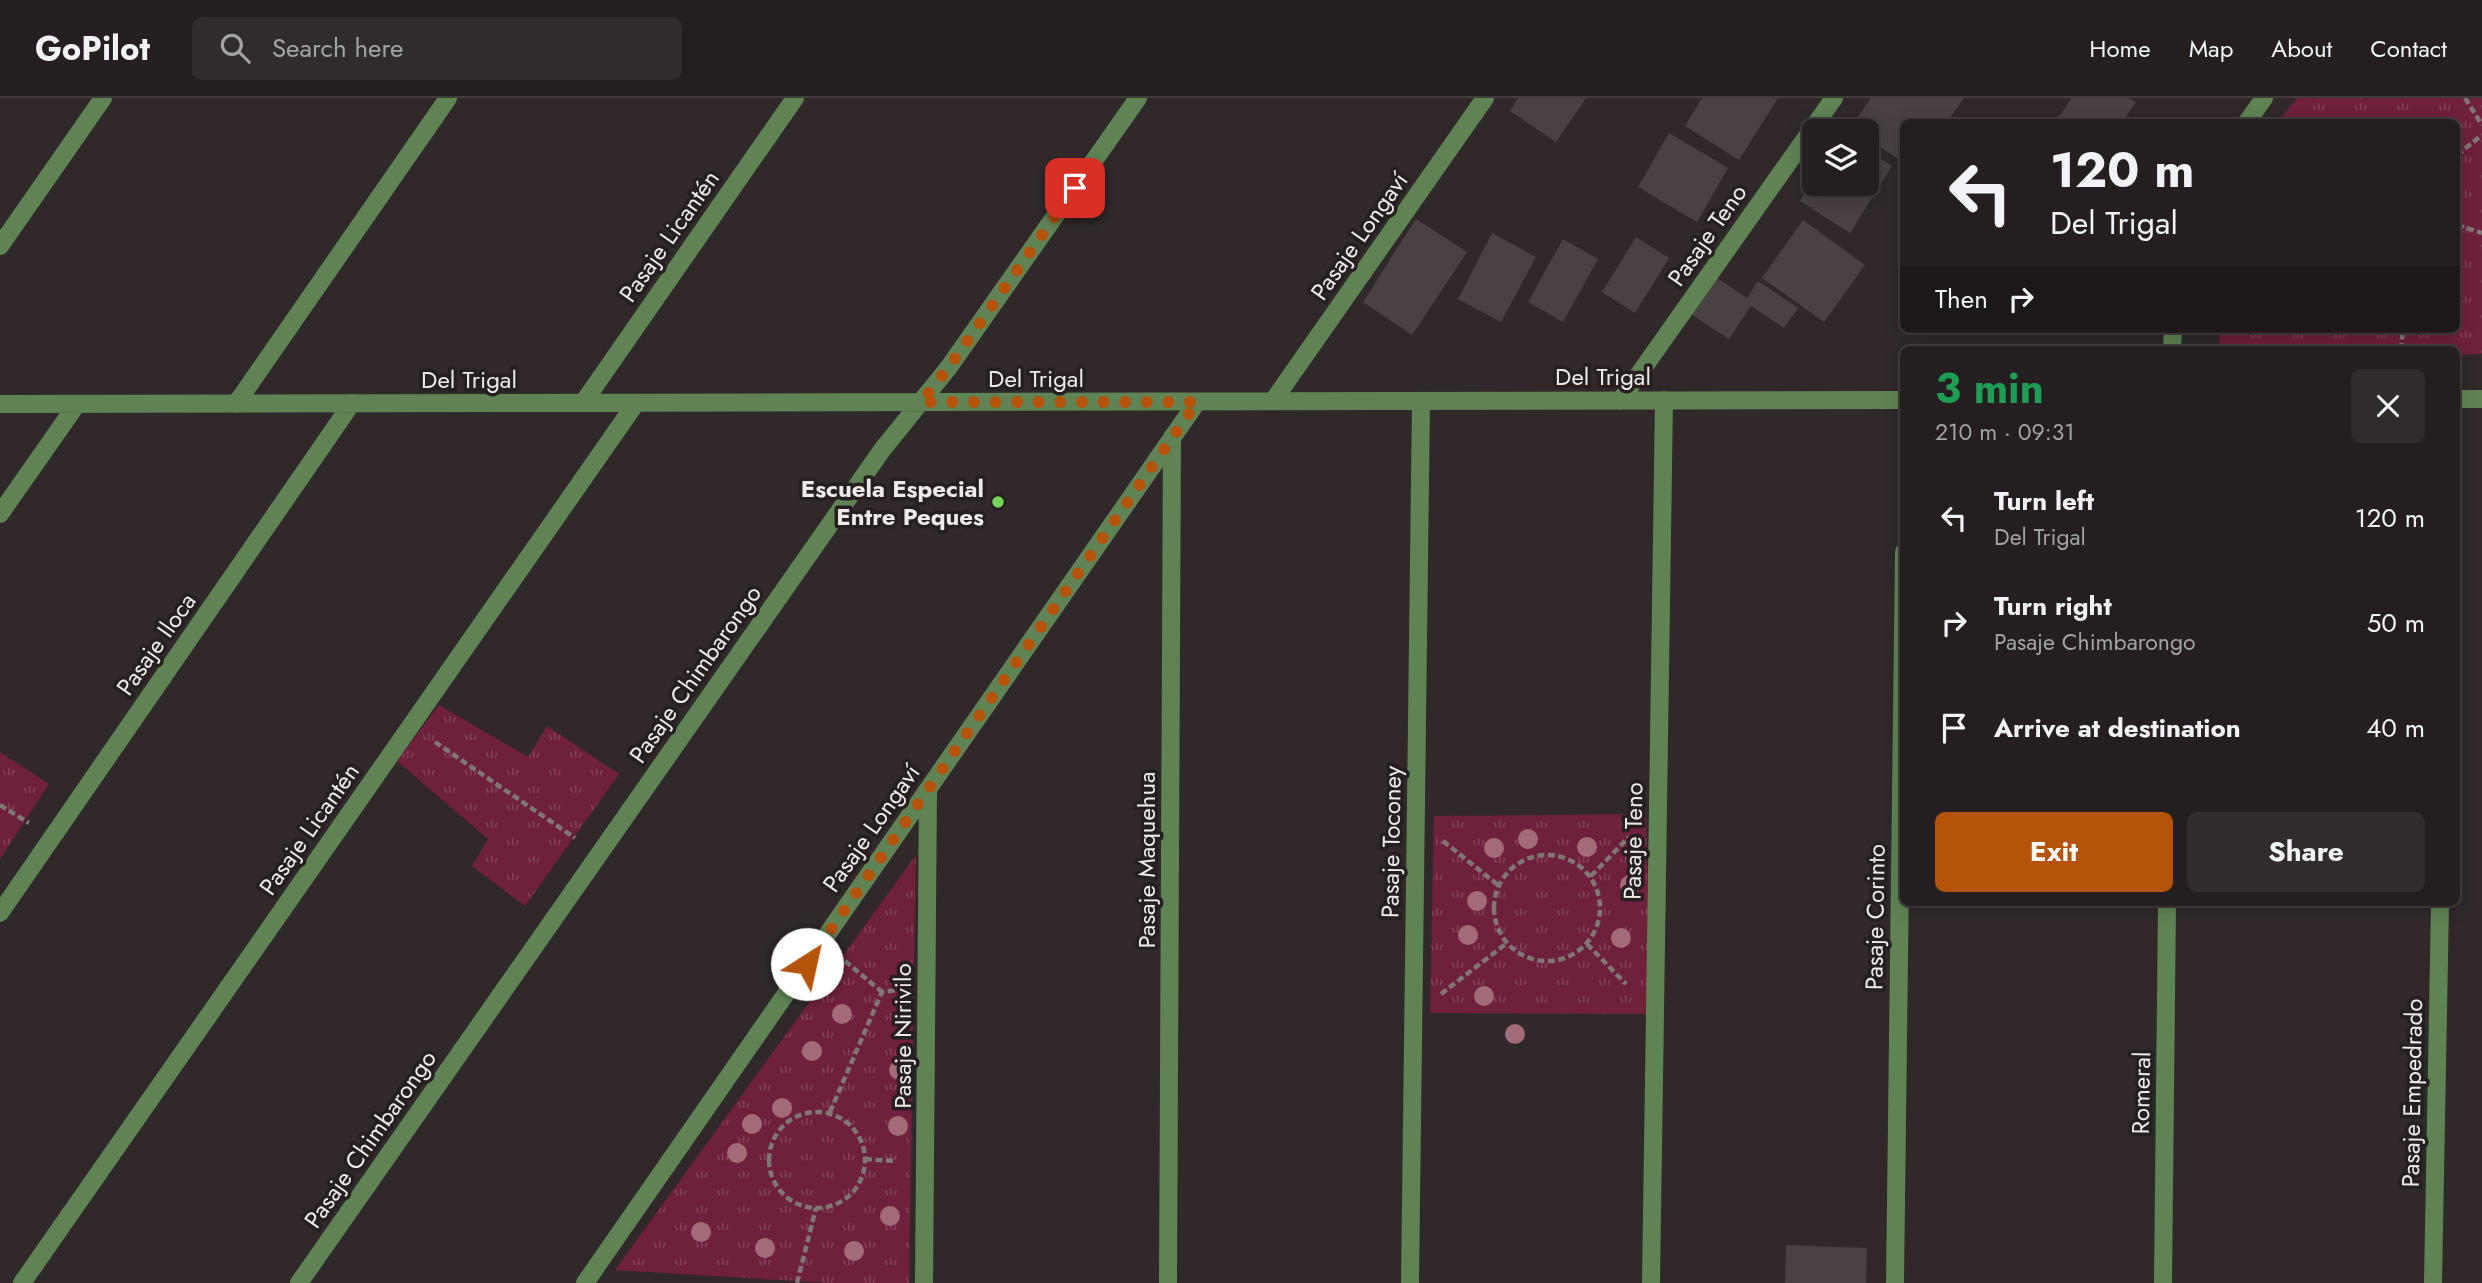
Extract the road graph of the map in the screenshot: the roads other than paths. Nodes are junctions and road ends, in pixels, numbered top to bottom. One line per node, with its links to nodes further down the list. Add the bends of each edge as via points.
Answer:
1 (103, 98): 9 (street)
2 (448, 98): 23 (street)
3 (795, 98): 17 (street, Pasaje Licantén)
4 (1138, 98): 18 (street, Pasaje Chimbarongo)
5 (1485, 98): 14 (street, Pasaje Longaví)
6 (1834, 98): 16 (street, Pasaje Teno)
7 (2264, 98): 8 (street)
8 (2249, 119)
9 (0, 246)
10 (2460, 399): 11 (street)
11 (2482, 399)
12 (1664, 400): 13 (street, Del Trigal); 16 (street, Del Trigal); 38 (street, Pasaje Teno)
13 (1900, 400)
14 (1273, 401): 15 (street, Del Trigal); 19 (street, Del Trigal)
15 (1420, 401): 16 (street, Del Trigal); 37 (street, Pasaje Toconey)
16 (1619, 401)
17 (583, 402): 20 (street, Del Trigal); 24 (street, Del Trigal)
18 (921, 402): 19 (street, Del Trigal); 20 (street, Del Trigal); 33 (street, Pasaje Chimbarongo, via 882,450)
19 (1197, 402): 25 (street, Pasaje Longaví)
20 (636, 403): 32 (street, Pasaje Licantén)
21 (0, 404): 22 (street, Del Trigal)
22 (77, 404): 23 (street, Del Trigal); 26 (street)
23 (236, 404): 24 (street, Del Trigal)
24 (352, 404): 31 (street, Pasaje Iloca)
25 (1172, 437): 27 (street, Pasaje Longaví); 36 (street, Pasaje Maquehua)
26 (0, 514)
27 (928, 790): 34 (street, Pasaje Longaví); 35 (street, Pasaje Nirivilo)
28 (1900, 877): 39 (street, Pasaje Corinto)
29 (2167, 906): 40 (street, Romeral)
30 (2440, 906): 41 (street, Pasaje Empedrado)
31 (0, 913)
32 (22, 1283)
33 (299, 1283)
34 (585, 1283)
35 (924, 1283)
36 (1168, 1283)
37 (1410, 1283)
38 (1651, 1283)
39 (1895, 1283)
40 (2163, 1283)
41 (2433, 1283)

